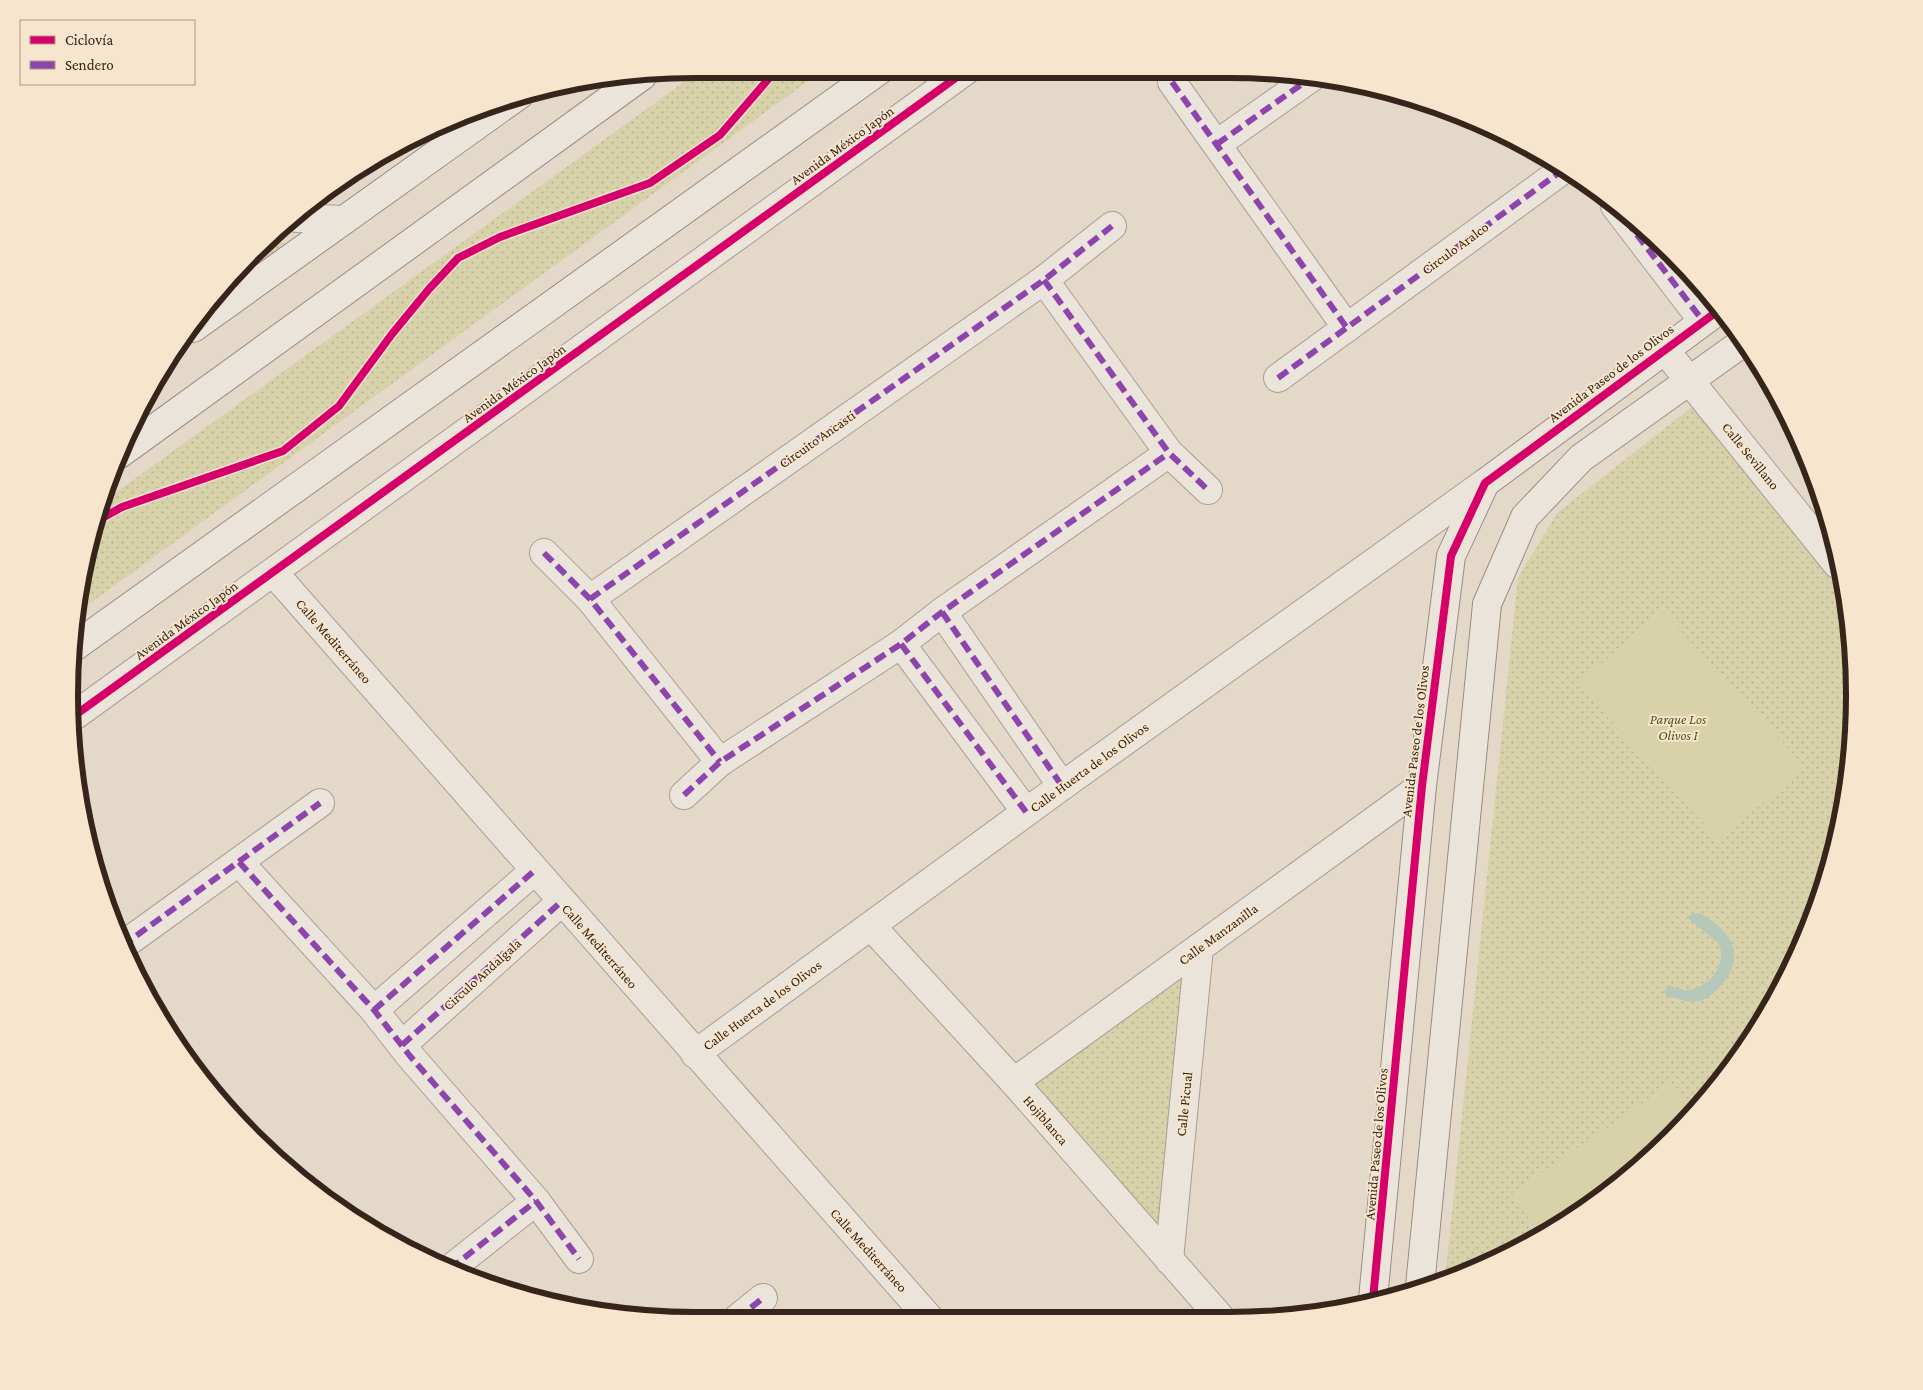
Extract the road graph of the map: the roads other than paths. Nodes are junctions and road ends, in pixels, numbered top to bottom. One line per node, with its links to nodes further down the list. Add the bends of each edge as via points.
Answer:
1 (868, 78): 30 (street)
2 (956, 78): 27 (street, Avenida México Japón)
3 (635, 81): 21 (street)
4 (1172, 82): 7 (street)
5 (1304, 83): 7 (street)
6 (499, 110): 10 (street)
7 (1217, 144): 16 (street)
8 (1558, 173): 16 (street, Circulo Aralco)
9 (303, 218): 10 (street)
10 (344, 220): 15 (street)
11 (1112, 226): 13 (street, Circuito Ancasti)
12 (1645, 240): 14 (street)
13 (1044, 280): 22 (street); 28 (street, Circuito Ancasti)
14 (1711, 315): 18 (street, Avenida Paseo de los Olivos)
15 (204, 320)
16 (1347, 328): 19 (street, Circulo Aralco)
17 (1737, 346): 20 (street)
18 (1664, 350): 20 (street, Calle Sevillano); 23 (street, Avenida Paseo de los Olivos)
19 (1278, 378)
20 (1690, 380): 26 (street, Calle Sevillano); 53 (street, via 1581,458 1525,516 1487,604)
21 (131, 446)
22 (1169, 453): 24 (street); 29 (street)
23 (1485, 483): 34 (street, Calle Huerta de los Olivos); 35 (street, Avenida Paseo de los Olivos, via 1451,556)
24 (1208, 490)
25 (544, 553): 28 (street)
26 (1829, 554)
27 (274, 573): 32 (street, Avenida México Japón); 40 (street, Calle Mediterráneo)
28 (590, 599): 33 (street)
29 (942, 612): 31 (street); 34 (street)
30 (80, 641)
31 (901, 644): 33 (street); 38 (street)
32 (78, 713)
33 (720, 762): 36 (street)
34 (1062, 786): 38 (street, Calle Huerta de los Olivos)
35 (1422, 786): 44 (street, Calle Manzanilla); 54 (street, Avenida Paseo de los Olivos)
36 (684, 796)
37 (320, 803): 39 (street)
38 (1026, 812): 42 (street, Calle Huerta de los Olivos)
39 (239, 862): 43 (street); 45 (street)
40 (534, 871): 41 (street, Calle Mediterráneo); 45 (street)
41 (561, 902): 46 (street, Circulo Andalgala); 47 (street, Calle Mediterráneo)
42 (871, 926): 47 (street, Calle Huerta de los Olivos); 48 (street, Hojiblanca)
43 (129, 941)
44 (1200, 948): 48 (street, Calle Manzanilla); 51 (street, Calle Picual)
45 (374, 1010): 46 (street)
46 (402, 1045): 49 (street)
47 (695, 1054): 57 (street, Calle Mediterráneo)
48 (1014, 1082): 51 (street, Hojiblanca)
49 (536, 1201): 50 (street); 52 (street)
50 (579, 1259)
51 (1168, 1260): 58 (street, Hojiblanca)
52 (456, 1264)
53 (1420, 1282)
54 (1374, 1294)
55 (763, 1298): 56 (street)
56 (746, 1312)
57 (924, 1312)
58 (1215, 1312)

